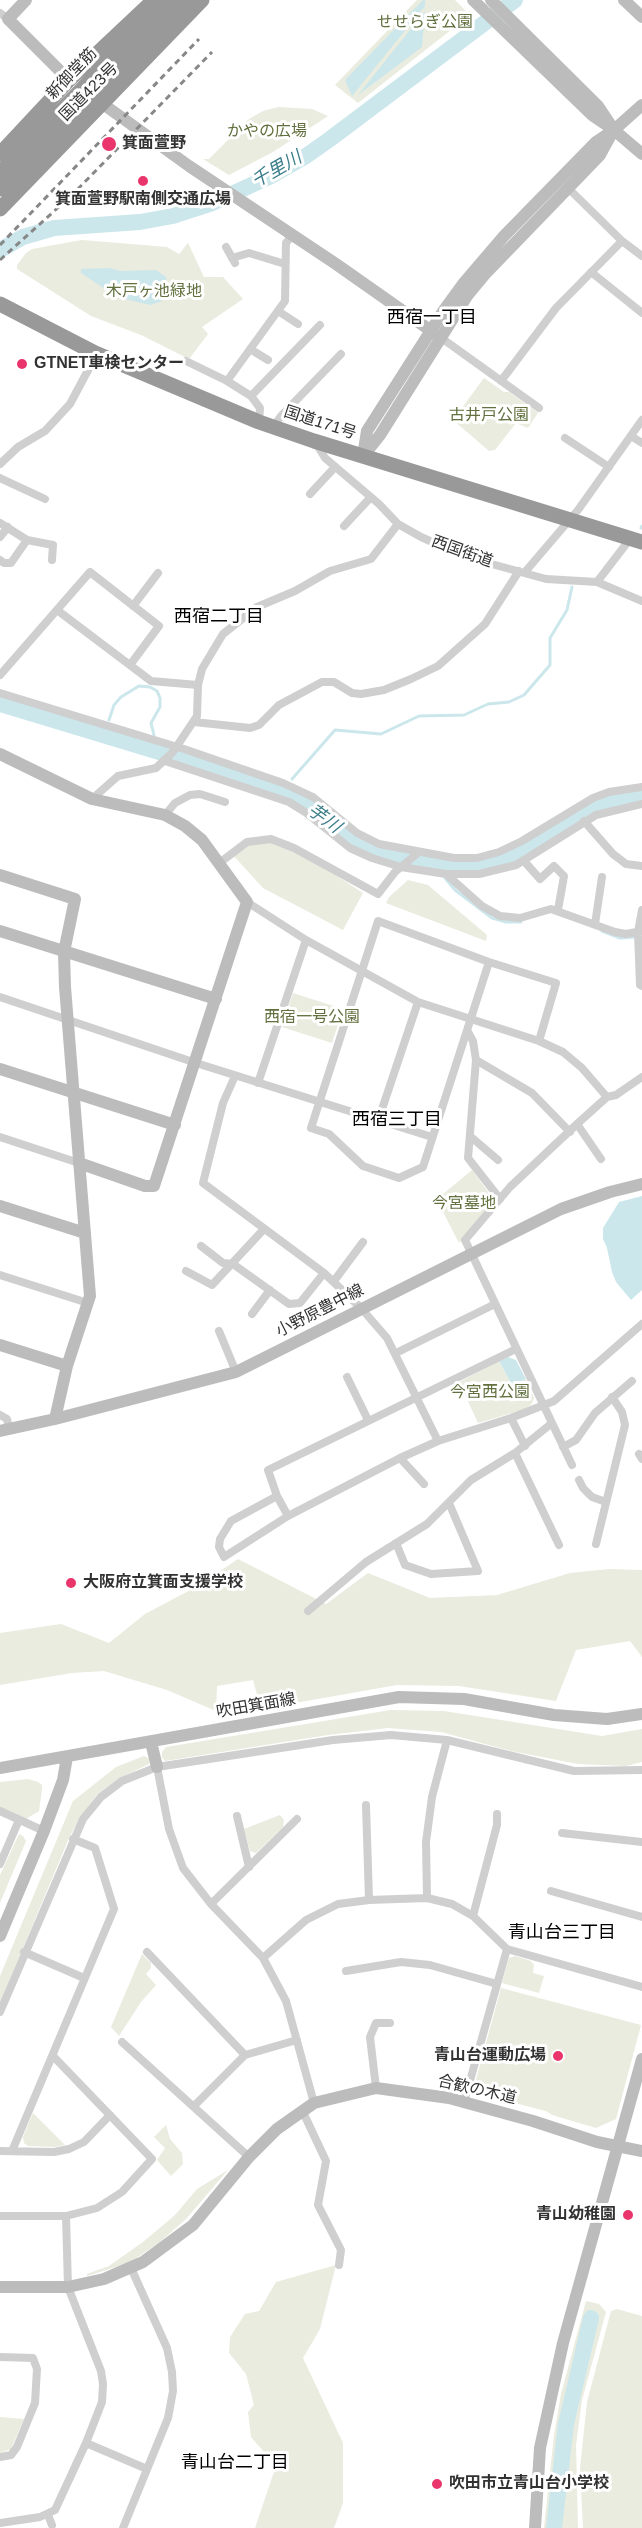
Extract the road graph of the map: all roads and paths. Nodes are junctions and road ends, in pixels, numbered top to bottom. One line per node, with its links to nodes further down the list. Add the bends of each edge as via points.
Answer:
1 (26, 0): 8 (street)
2 (154, 0): 10 (highway, 国道423号)
3 (169, 0): 16 (highway, 新御堂筋)
4 (187, 0): 16 (highway, 新御堂筋)
5 (202, 0): 11 (highway, 国道423号)
6 (624, 0): 9 (street)
7 (484, 2): 13 (street, via 501,29 592,115); 13 (street, via 512,20 598,106)
8 (4, 16): 10 (street)
9 (642, 17)
10 (69, 80): 14 (highway, 国道423号)
11 (103, 104): 18 (highway, 国道423号); 19 (street)
12 (642, 105): 13 (street)
13 (614, 130): 15 (street); 17 (street, via 600,154); 30 (street, via 596,142 504,236 463,284)
14 (0, 154)
15 (642, 154)
16 (0, 183)
17 (568, 188): 20 (street); 30 (street, via 480,279)
18 (0, 209)
19 (292, 235): 23 (street, via 286,243); 30 (street)
20 (622, 241): 22 (street); 24 (street)
21 (226, 247): 23 (street, via 233,260 249,253)
22 (642, 256)
23 (285, 264): 26 (street, via 285,301)
24 (591, 273): 27 (street); 37 (street, via 556,308)
25 (0, 304): 32 (highway, 国道171号)
26 (278, 311): 28 (street); 31 (street)
27 (642, 313)
28 (298, 324)
29 (320, 325): 38 (street)
30 (436, 334): 37 (street); 46 (street, via 380,435)
31 (250, 349): 34 (street); 36 (street)
32 (95, 353): 41 (highway, 国道171号); 47 (street, via 70,404 45,432 18,447)
33 (341, 354): 41 (street, via 281,416)
34 (268, 360)
35 (186, 362): 36 (street)
36 (227, 381): 38 (street)
37 (501, 381): 39 (street)
38 (251, 396): 41 (street)
39 (538, 408)
40 (642, 420): 42 (street)
41 (266, 424): 44 (highway, 国道171号)
42 (632, 436): 45 (street); 49 (street)
43 (566, 438): 49 (street)
44 (314, 441): 46 (highway, 国道171号); 48 (street, 西国街道)
45 (642, 443)
46 (363, 456): 54 (highway, 国道171号)
47 (0, 464)
48 (335, 467): 51 (street); 52 (street, 西国街道)
49 (609, 467): 54 (street)
50 (0, 478): 53 (street)
51 (310, 494)
52 (370, 498): 55 (street, 西国街道); 57 (street)
53 (45, 499)
54 (570, 521): 59 (highway, 国道171号); 63 (street)
55 (398, 524): 63 (street, 西国街道, via 450,550); 71 (street, via 368,561 330,571 248,613 220,638 203,664)
56 (4, 525): 58 (street); 60 (street)
57 (344, 526)
58 (0, 537)
59 (638, 539): 65 (street)
60 (27, 540): 61 (street, via 11,562); 62 (street, via 53,545)
61 (0, 560)
62 (52, 560)
63 (522, 571): 65 (street, 西国街道, via 546,579); 73 (street, via 485,624 438,666 411,679 384,690 356,694 332,682 322,682 279,705 259,725 250,728)
64 (158, 573): 67 (street)
65 (597, 582): 66 (street, 西国街道)
66 (642, 601)
67 (133, 606): 68 (street, via 90,572); 69 (street, via 159,626)
68 (57, 610): 69 (street); 70 (street)
69 (129, 665): 71 (street, via 151,681)
70 (0, 675)
71 (198, 685): 73 (street, via 199,708)
72 (0, 693): 74 (street)
73 (194, 722): 74 (street)
74 (174, 749): 76 (street); 83 (street, via 300,790 357,833 387,847)
75 (0, 754): 78 (street)
76 (165, 760): 78 (street, via 153,769 120,775); 86 (street, via 289,802 350,848)
77 (642, 787): 83 (street, via 593,798 522,841 492,854 464,859)
78 (92, 799): 81 (street)
79 (225, 802): 81 (street, via 190,795 175,803)
80 (642, 804): 82 (street, via 604,811)
81 (165, 815): 85 (street, via 202,840)
82 (584, 821): 84 (street); 87 (street, via 613,854 626,864)
83 (416, 854): 86 (street)
84 (524, 861): 88 (street, via 483,873); 92 (street, via 540,879 554,866 564,876)
85 (218, 864): 86 (street, via 247,842 271,839 378,894); 91 (street)
86 (403, 866): 88 (street)
87 (642, 866)
88 (446, 874): 92 (street, via 482,906 500,916 514,918)
89 (0, 875): 98 (street, via 75,899)
90 (602, 877): 94 (street)
91 (247, 902): 97 (street); 103 (street)
92 (558, 910): 94 (street)
93 (642, 910): 96 (street)
94 (595, 924): 96 (street, via 621,934)
95 (0, 931): 98 (street)
96 (640, 932): 101 (street)
97 (306, 940): 100 (street); 114 (street)
98 (64, 952): 103 (street); 106 (street)
99 (489, 962): 100 (street, via 378,921); 105 (street); 108 (street, via 556,983)
100 (361, 969): 104 (street); 117 (street)
101 (642, 986)
102 (0, 997): 106 (street)
103 (216, 999): 110 (street)
104 (418, 1002): 105 (street); 118 (street)
105 (471, 1018): 107 (street); 108 (street)
106 (67, 1019): 110 (street); 115 (street)
107 (468, 1032): 109 (street); 123 (street)
108 (539, 1041): 116 (street, via 563,1052)
109 (476, 1060): 121 (street, via 532,1093); 124 (street)
110 (196, 1063): 112 (street); 120 (street)
111 (0, 1068): 115 (street)
112 (235, 1076): 114 (street); 131 (street, via 223,1103 203,1183)
113 (642, 1077): 116 (street)
114 (258, 1083): 117 (street)
115 (73, 1092): 120 (street); 127 (street)
116 (608, 1097): 119 (street)
117 (318, 1102): 118 (street); 123 (street, via 311,1128 329,1134 363,1166 399,1178 423,1167)
118 (378, 1120): 123 (street)
119 (577, 1124): 121 (street); 125 (street)
120 (175, 1125): 127 (street, via 153,1187)
121 (570, 1132): 129 (street)
122 (0, 1137): 127 (street)
123 (432, 1137)
124 (471, 1137): 126 (street); 129 (street, via 468,1158)
125 (601, 1159)
126 (498, 1160)
127 (79, 1163): 132 (street)
128 (642, 1184): 135 (street, 小野原豊中線, via 561,1209)
129 (500, 1199): 135 (street, via 465,1240)
130 (0, 1206): 132 (street)
131 (264, 1228): 136 (street); 138 (street)
132 (85, 1233): 142 (street)
133 (363, 1242): 140 (street)
134 (201, 1246): 136 (street, via 223,1263)
135 (471, 1254): 143 (street); 144 (street, 小野原豊中線)
136 (233, 1264): 137 (street, via 212,1285); 141 (street)
137 (186, 1271)
138 (324, 1273): 140 (street); 141 (street, via 300,1303 289,1304)
139 (0, 1275): 142 (street)
140 (334, 1281): 144 (street)
141 (270, 1290): 145 (street)
142 (88, 1303): 151 (street)
143 (495, 1304): 149 (street); 150 (street)
144 (361, 1308): 150 (street); 152 (street, 小野原豊中線)
145 (252, 1314)
146 (642, 1324): 157 (street, via 554,1401)
147 (219, 1332): 152 (street)
148 (0, 1345): 151 (street)
149 (516, 1348): 155 (street); 157 (street)
150 (396, 1353): 155 (street)
151 (67, 1366): 160 (street)
152 (236, 1372): 160 (street, 小野原豊中線)
153 (347, 1377): 161 (street)
154 (632, 1381): 156 (street)
155 (417, 1397): 161 (street); 164 (street)
156 (612, 1398): 166 (street, via 595,1413 576,1440); 173 (street, via 625,1425)
157 (542, 1405): 159 (street); 162 (street)
158 (0, 1415): 163 (street, via 7,1419)
159 (511, 1418): 164 (street); 165 (street)
160 (55, 1419): 163 (street, 小野原豊中線)
161 (368, 1420): 172 (street, via 268,1470)
162 (552, 1423): 165 (street); 166 (street)
163 (5, 1430)
164 (438, 1441): 168 (street)
165 (525, 1446): 167 (street)
166 (563, 1447): 169 (street)
167 (515, 1454): 174 (street, via 471,1480); 178 (street)
168 (400, 1458): 171 (street); 175 (street)
169 (572, 1465)
170 (579, 1480): 173 (street, via 592,1497)
171 (424, 1484)
172 (277, 1496): 175 (street); 175 (street, via 231,1521 220,1539 224,1557)
173 (606, 1502): 177 (street)
174 (448, 1503): 176 (street, via 427,1524); 176 (street, via 478,1571 431,1574 405,1565)
175 (288, 1516)
176 (396, 1543): 179 (street, via 366,1562)
177 (596, 1544)
178 (559, 1545)
179 (308, 1611)
180 (642, 1714): 182 (street, 吹田箕面線, via 607,1719 564,1716 464,1699 399,1697)
181 (447, 1740): 184 (street, via 391,1736 333,1740); 186 (street, via 574,1771); 200 (street, via 432,1797 426,1842)
182 (151, 1742): 183 (street, 吹田箕面線); 184 (street)
183 (67, 1757): 185 (street, 吹田箕面線); 193 (street, via 63,1780)
184 (157, 1767): 195 (street, via 122,1781 101,1797); 202 (street, via 169,1829 183,1868)
185 (0, 1768)
186 (642, 1770)
187 (366, 1805): 201 (street)
188 (0, 1811): 192 (street)
189 (497, 1814): 203 (street)
190 (237, 1816): 198 (street)
191 (297, 1819): 198 (street)
192 (19, 1820): 193 (street); 197 (street)
193 (44, 1831): 205 (street)
194 (562, 1833): 196 (street)
195 (73, 1839): 207 (street); 211 (street, via 95,1848 114,1909)
196 (642, 1842)
197 (0, 1864)
198 (249, 1867): 202 (street)
199 (551, 1891): 204 (street)
200 (427, 1898): 201 (street); 203 (street)
201 (369, 1900): 209 (street, via 338,1904 306,1920)
202 (211, 1904): 209 (street)
203 (473, 1916): 206 (street)
204 (642, 1917)
205 (0, 1936)
206 (507, 1949): 212 (street); 213 (street)
207 (24, 1952): 211 (street); 214 (street)
208 (147, 1952): 218 (street)
209 (263, 1958): 216 (street, via 286,2001)
210 (346, 1971): 212 (street, via 401,1962 430,1965)
211 (84, 1978): 219 (street)
212 (497, 1984): 222 (street)
213 (642, 1987)
214 (0, 2012)
215 (390, 2023): 221 (street, via 376,2023 370,2037)
216 (297, 2040): 218 (street); 223 (street)
217 (122, 2042): 224 (street)
218 (245, 2055): 224 (street)
219 (53, 2056): 226 (street); 229 (street)
220 (642, 2059): 227 (street)
221 (376, 2088): 222 (street, 合歓の木道); 223 (street, 合歓の木道)
222 (464, 2102): 227 (street, 合歓の木道)
223 (314, 2103): 225 (street, 合歓の木道)
224 (194, 2106): 231 (street)
225 (302, 2110): 231 (street, 合歓の木道); 234 (street, via 326,2161 318,2205 341,2250)
226 (110, 2115): 229 (street, via 84,2142 69,2149); 233 (street, via 152,2159 122,2192 97,2208)
227 (619, 2145): 230 (street, 合歓の木道); 246 (street, via 551,2394 540,2448)
228 (0, 2151): 229 (street)
229 (12, 2151)
230 (642, 2151)
231 (249, 2157): 235 (street, 合歓の木道, via 193,2225 165,2248)
232 (0, 2216): 233 (street)
233 (66, 2216): 237 (street)
234 (339, 2265)
235 (130, 2268): 237 (street, 合歓の木道); 241 (street, via 164,2342 172,2372 168,2418)
236 (0, 2287): 237 (street, 合歓の木道)
237 (68, 2287): 239 (street, via 102,2377 102,2402)
238 (0, 2357): 240 (street, via 34,2358 37,2369 36,2399 28,2422 14,2453)
239 (86, 2443): 241 (street); 242 (street, via 59,2502)
240 (0, 2457)
241 (147, 2469): 245 (street)
242 (48, 2515): 243 (street); 244 (street)
243 (0, 2523)
244 (52, 2525)
245 (123, 2528)
246 (535, 2528)

